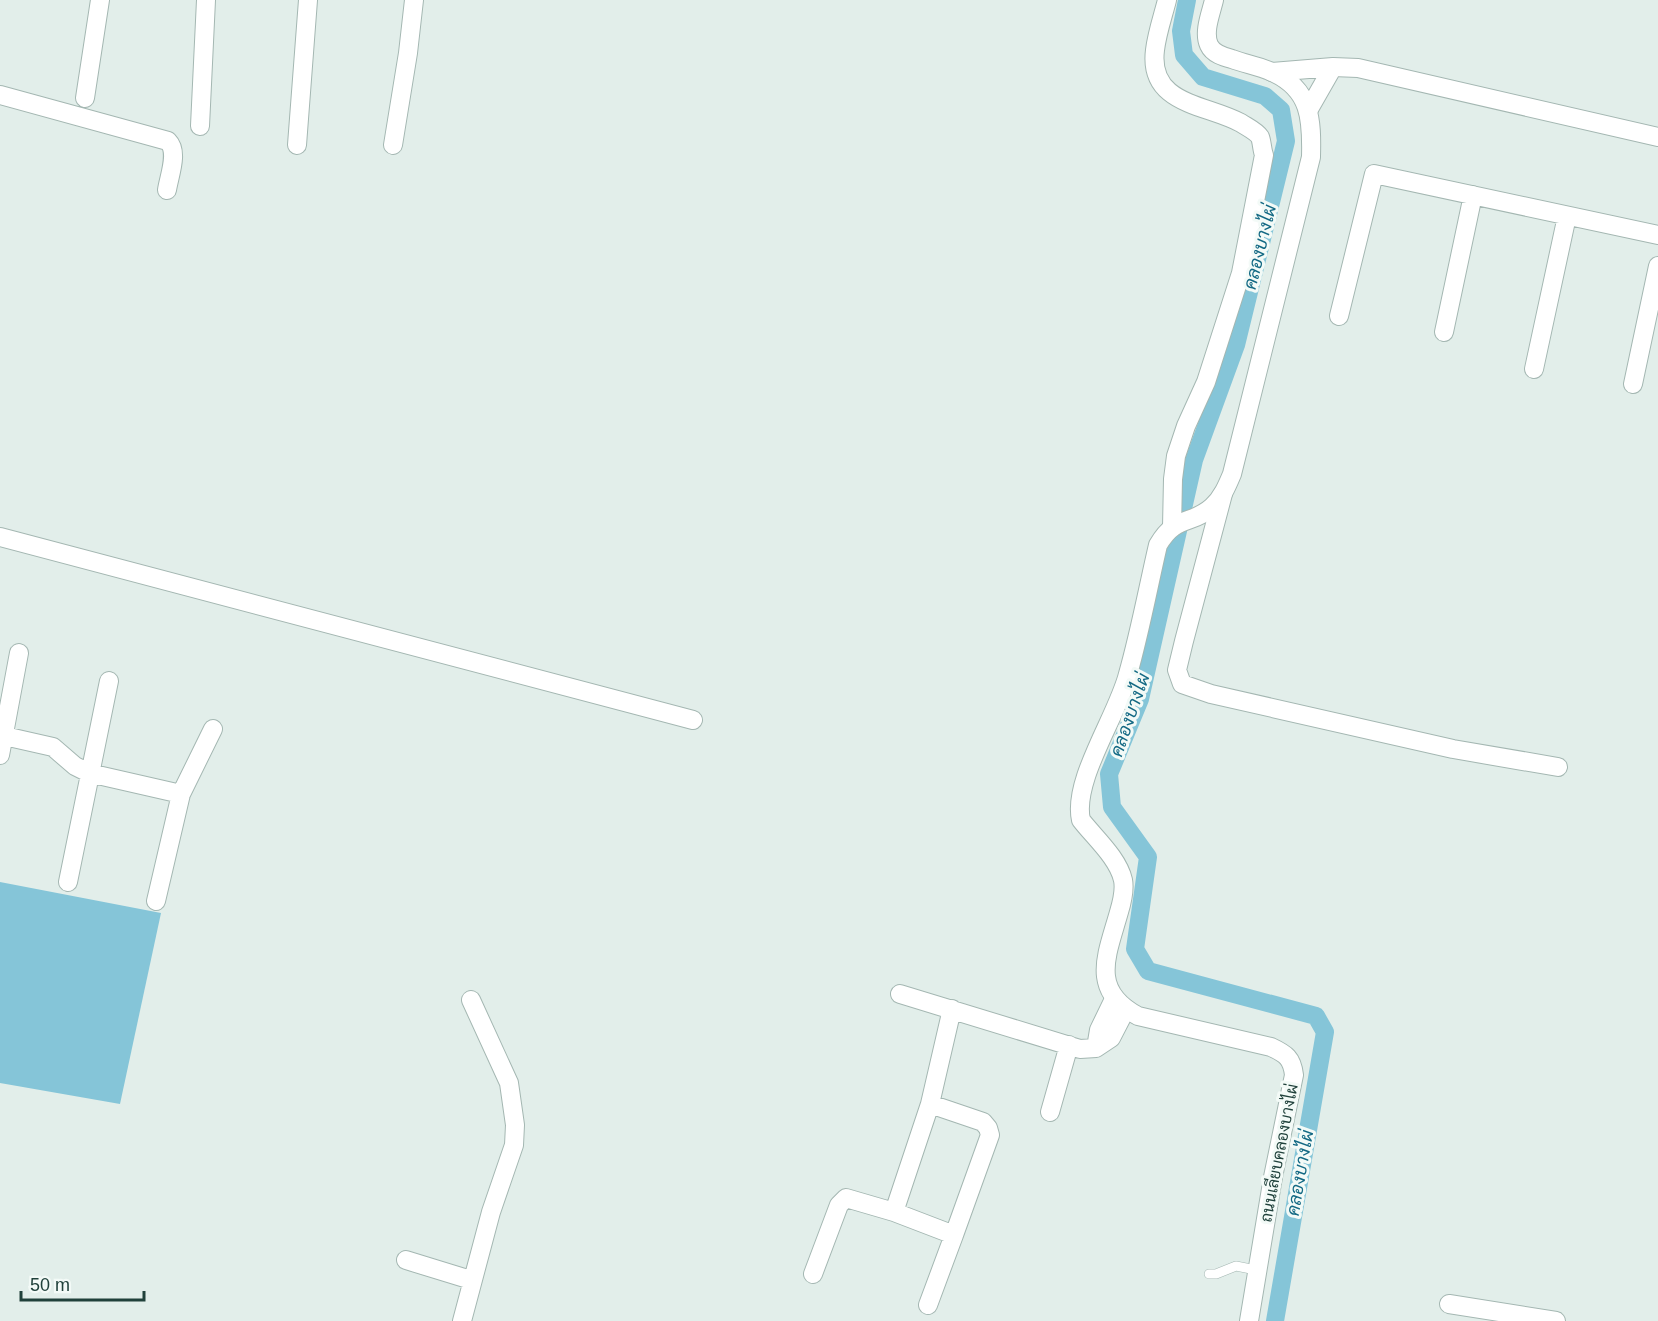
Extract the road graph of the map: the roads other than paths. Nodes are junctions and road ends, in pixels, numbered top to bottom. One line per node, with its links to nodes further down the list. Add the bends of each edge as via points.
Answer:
1 (100, 0): 10 (street)
2 (206, 0): 12 (street)
3 (308, 0): 15 (street)
4 (414, 0): 14 (street)
5 (1167, 0): 26 (street, via 1154,52 1162,86 1173,96 1252,130 1260,137 1264,155 1241,273 1206,382 1176,456)
6 (1214, 0): 8 (street, via 1207,32 1209,46 1218,55)
7 (1333, 67): 8 (street); 11 (street); 13 (street, via 1395,75)
8 (1272, 72): 11 (street, via 1288,82)
9 (0, 95): 16 (street, via 168,141 173,152)
10 (85, 98)
11 (1309, 109): 25 (street, via 1311,157 1232,474)
12 (200, 126)
13 (1658, 137)
14 (393, 145)
15 (297, 146)
16 (167, 190)
17 (1473, 195): 18 (street); 21 (street, via 1374,174); 22 (street)
18 (1567, 216): 19 (street); 23 (street)
19 (1658, 236)
20 (1658, 267): 24 (street)
21 (1340, 316)
22 (1444, 332)
23 (1534, 369)
24 (1633, 384)
25 (1223, 494): 26 (street, via 1210,508); 34 (street, via 1177,670 1182,684 1453,749)
26 (1175, 525): 41 (street, via 1158,545 1128,675 1085,782 1080,807 1081,820 1110,856 1124,882 1104,970 1107,984)
27 (0, 537): 30 (street)
28 (19, 653): 32 (street)
29 (109, 681): 35 (street)
30 (693, 720)
31 (213, 729): 36 (street)
32 (2, 736): 33 (street); 35 (street, via 53,747)
33 (0, 755)
34 (1558, 767)
35 (89, 773): 36 (street); 37 (street)
36 (181, 794): 38 (street)
37 (68, 882)
38 (156, 901)
39 (900, 994): 42 (street)
40 (471, 1000): 52 (street, via 509,1083 514,1125 513,1145)
41 (1120, 1004): 43 (street, via 1099,1030 1096,1048); 49 (street, ถนนเลียบคลองบางไผ่, via 1138,1016 1271,1047 1284,1053 1293,1064)
42 (952, 1009): 43 (street); 44 (street)
43 (1069, 1045): 45 (street)
44 (930, 1104): 46 (street); 47 (street, via 983,1122 990,1135)
45 (1050, 1113)
46 (894, 1212): 47 (street); 50 (street, via 846,1198 839,1204)
47 (954, 1235): 54 (street)
48 (406, 1260): 52 (street)
49 (1256, 1270): 51 (lane, via 1236,1266); 56 (street, ถนนเลียบคลองบางไผ่)
50 (813, 1274)
51 (1209, 1274)
52 (471, 1280): 55 (street)
53 (1449, 1304): 57 (street)
54 (928, 1305)
55 (462, 1321)
56 (1249, 1321)
57 (1556, 1321)

